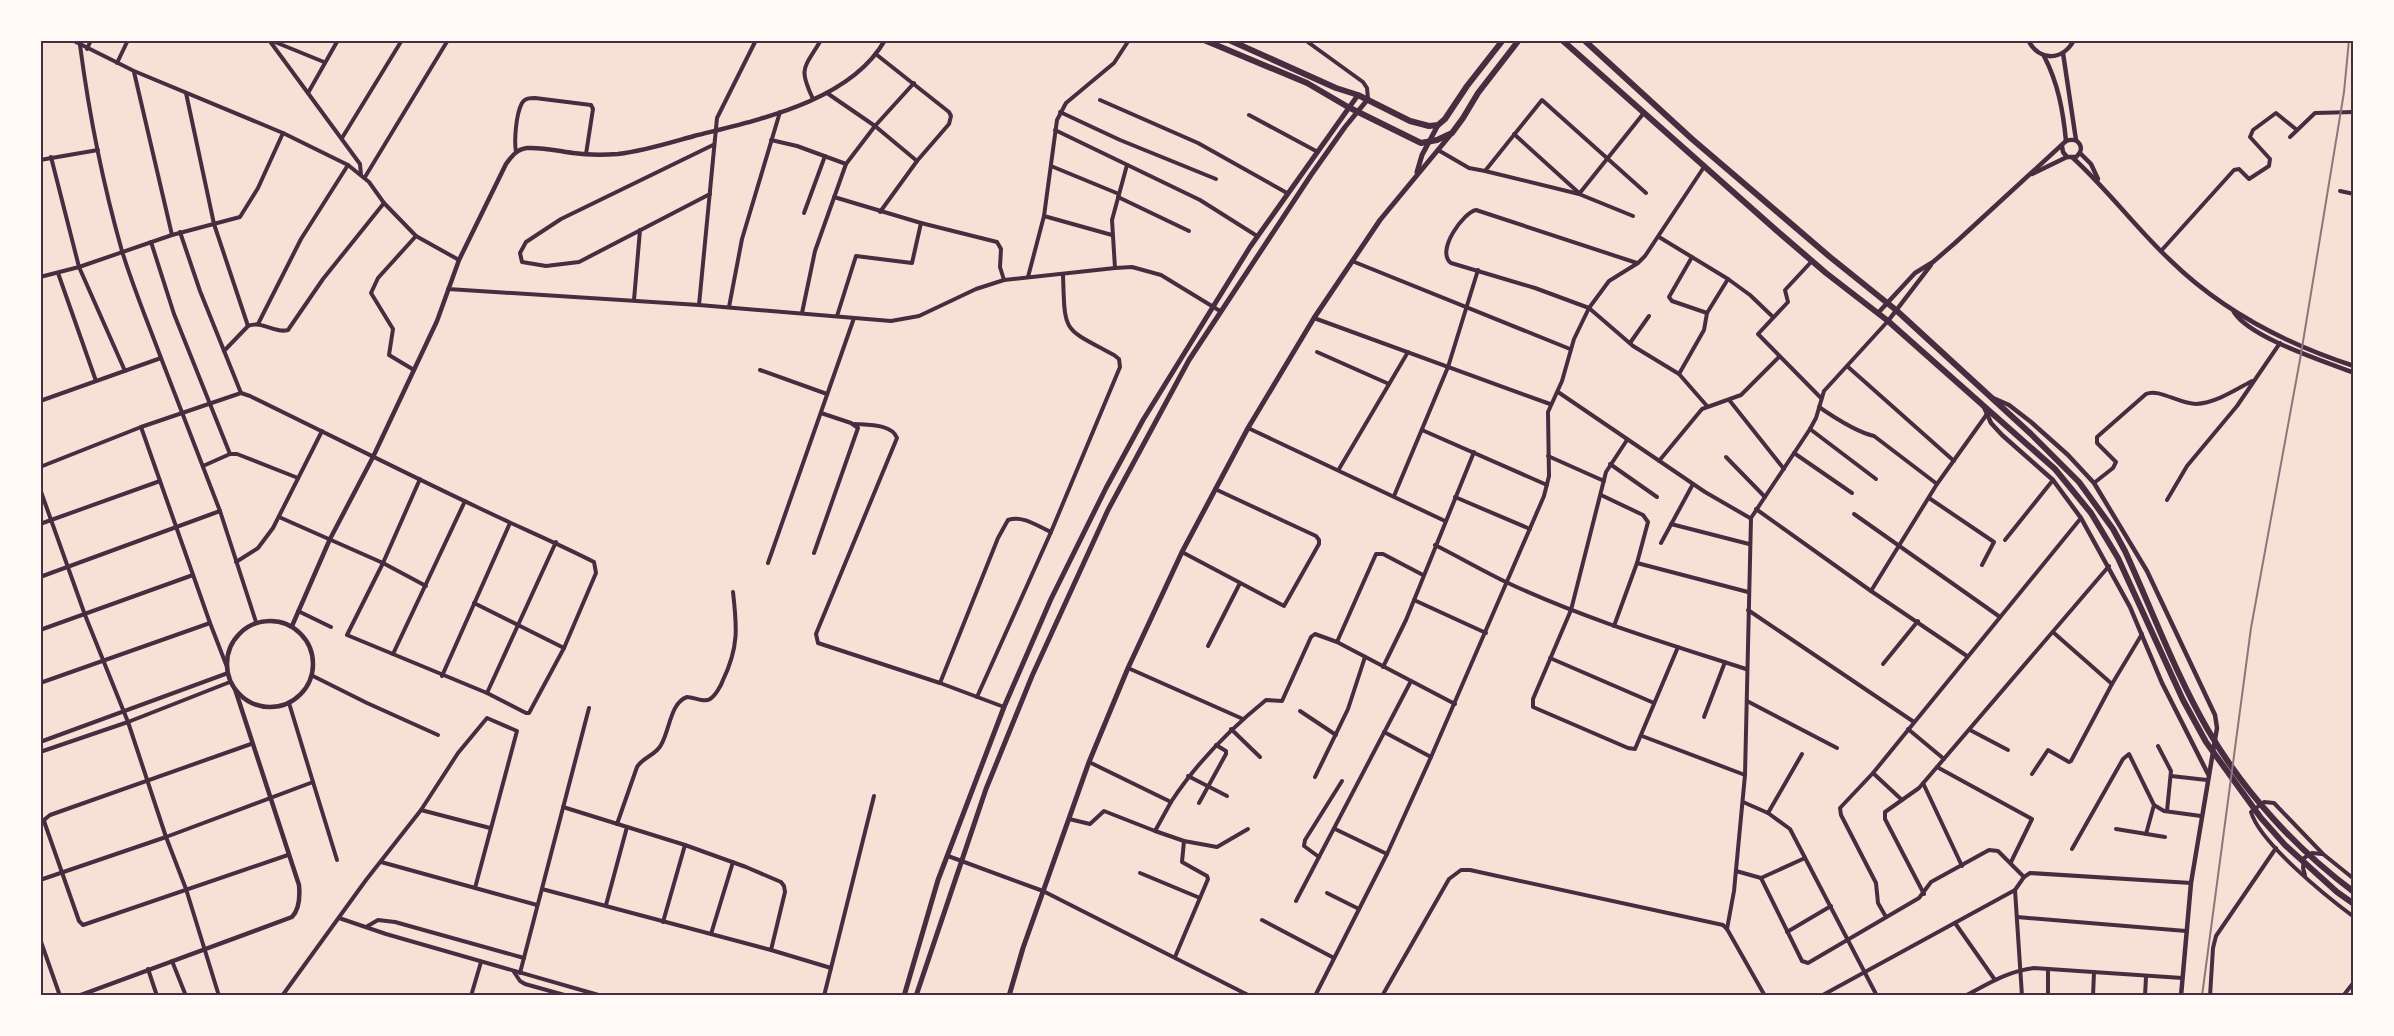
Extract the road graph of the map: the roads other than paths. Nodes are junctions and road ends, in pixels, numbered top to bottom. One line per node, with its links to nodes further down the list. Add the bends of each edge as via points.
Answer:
1 (72, 40): 21 (street)
2 (91, 40): 22 (street)
3 (128, 40): 27 (street)
4 (269, 40): 26 (street); 32 (street)
5 (338, 40): 26 (street)
6 (448, 40): 80 (street)
7 (756, 40): 49 (street, via 720,110)
8 (821, 40): 35 (street, via 803,72)
9 (1128, 40): 40 (street, via 1114,63)
10 (1204, 40): 38 (main road, via 1307,83)
11 (1229, 40): 34 (main road)
12 (1305, 40): 30 (street, via 1363,81)
13 (1503, 40): 45 (main road)
14 (1519, 40): 51 (main road)
15 (1562, 40): 43 (main road)
16 (1584, 40): 127 (main road, via 1692,139)
17 (2074, 40): 23 (street)
18 (399, 41): 54 (street)
19 (882, 41): 24 (street)
20 (2028, 41): 25 (street)
21 (80, 44): 22 (street); 61 (street)
22 (87, 49): 27 (street)
23 (2063, 53): 25 (street); 56 (street)
24 (877, 55): 29 (street); 33 (street)
25 (2044, 56): 57 (street, via 2055,77)
26 (324, 62): 32 (street)
27 (117, 63): 28 (street)
28 (134, 71): 31 (street); 102 (street)
29 (914, 83): 46 (street); 72 (street, via 951,116 949,124)
30 (1367, 88): 34 (street); 36 (street)
31 (186, 92): 50 (street); 98 (street)
32 (308, 93): 54 (street)
33 (827, 93): 35 (street); 46 (street)
34 (1358, 94): 36 (main road); 38 (main road)
35 (813, 99): 39 (street)
36 (1368, 99): 42 (main road); 45 (main road, via 1420,125)
37 (1100, 100): 85 (street, via 1198,143)
38 (1348, 107): 42 (main road); 63 (main road)
39 (780, 112): 49 (street); 55 (street)
40 (1060, 112): 48 (street); 82 (street)
41 (2354, 112): 47 (street, via 2319,111)
42 (1359, 113): 58 (main road, via 1415,141); 134 (main road, via 1311,175)
43 (1643, 114): 70 (street); 77 (main road)
44 (1249, 115): 63 (street)
45 (1438, 125): 58 (main road)
46 (875, 126): 72 (street); 73 (street)
47 (2297, 129): 53 (street); 109 (street, via 2276,113 2253,130 2250,137 2270,159 2269,166 2248,179 2239,169 2234,170)
48 (1055, 130): 75 (street); 76 (street)
49 (715, 131): 59 (street); 66 (street, via 619,154)
50 (283, 133): 74 (street); 98 (street, via 244,212 240,217)
51 (1452, 133): 58 (main road); 62 (main road)
52 (1514, 134): 70 (street, via 1542,100); 78 (street); 88 (street)
53 (2290, 137)
54 (342, 138): 80 (street, via 360,164)
55 (771, 140): 67 (street); 129 (street, via 742,239)
56 (2076, 140): 57 (street); 65 (street)
57 (2066, 141): 60 (street)
58 (1429, 142): 79 (main road)
59 (713, 145): 87 (street); 99 (street, via 561,219 526,242 520,258 537,266 573,264)
60 (2062, 146): 69 (street); 81 (street)
61 (98, 150): 68 (street); 108 (street)
62 (1438, 150): 78 (street, via 1469,168); 79 (main road)
63 (1316, 151): 85 (main road)
64 (516, 152): 66 (street, via 528,148); 66 (street, via 515,135 522,104 535,98 591,105); 111 (street, via 506,164)
65 (2080, 153): 69 (street); 83 (street, via 2091,164)
66 (586, 154)
67 (825, 156): 73 (street); 94 (street)
68 (51, 157): 71 (street); 116 (street)
69 (2070, 157): 81 (street); 83 (street)
70 (1608, 158): 86 (street); 88 (street)
71 (40, 160)
72 (917, 161): 93 (street)
73 (846, 164): 91 (street)
74 (348, 165): 80 (street); 145 (street, via 301,240)
75 (1127, 165): 90 (street); 105 (street, via 1200,200)
76 (1051, 166): 90 (street); 95 (street)
77 (1704, 166): 106 (street); 113 (main road)
78 (1485, 171): 88 (street)
79 (1417, 172): 112 (main road)
80 (363, 176): 92 (street)
81 (2027, 176): 114 (street)
82 (1216, 179)
83 (2099, 182): 109 (street)
84 (2340, 191): 89 (street)
85 (1287, 193): 105 (main road)
86 (1646, 193)
87 (710, 194): 99 (street); 128 (street)
88 (1579, 194): 96 (street)
89 (2354, 194)
90 (1118, 196): 100 (street); 103 (street)
91 (834, 197): 93 (street); 136 (street, via 815,250)
92 (384, 203): 104 (street); 145 (street, via 288,330)
93 (880, 212): 97 (street)
94 (804, 213)
95 (1044, 216): 103 (street); 122 (street)
96 (1633, 216)
97 (921, 223): 124 (street, via 997,242); 139 (street, via 912,263 856,256)
98 (214, 224): 101 (street); 146 (street)
99 (640, 230): 126 (street)
100 (1189, 231)
101 (180, 232): 102 (street); 151 (street)
102 (172, 235): 107 (street)
103 (1112, 235): 117 (street)
104 (416, 236): 111 (street); 159 (street, via 378,278 371,293 393,329 389,355)
105 (1257, 236): 130 (main road)
106 (1659, 237): 110 (street); 115 (street)
107 (151, 242): 108 (street); 174 (street)
108 (122, 251): 116 (street); 155 (street)
109 (2161, 251): 135 (street)
110 (1692, 257): 123 (street); 137 (street, via 1668,297)
111 (459, 260): 125 (street)
112 (1352, 261): 131 (street); 143 (main road)
113 (1812, 261): 138 (main road); 141 (street, via 1785,290 1789,300)
114 (1933, 262): 127 (street, via 1915,273); 133 (street)
115 (1638, 263): 118 (street, via 1472,211 1465,216 1444,253 1451,263); 132 (street, via 1609,281)
116 (79, 267): 119 (street); 161 (street)
117 (1115, 267): 120 (street); 130 (street, via 1161,275)
118 (1478, 270): 131 (street); 132 (street)
119 (58, 273): 121 (street); 164 (street)
120 (1063, 274): 122 (street); 235 (street, via 1064,316 1070,330 1114,355 1120,366)
121 (40, 277)
122 (1028, 277): 124 (street)
123 (1728, 279): 137 (street); 141 (street)
124 (1004, 280): 142 (street, via 912,318)
125 (448, 289): 126 (street); 159 (street)
126 (634, 300): 128 (street)
127 (1888, 302): 133 (main road); 138 (street)
128 (699, 305): 129 (street)
129 (729, 307): 136 (street)
130 (1213, 307): 134 (street); 311 (main road, via 1106,488)
131 (1466, 308): 150 (street); 158 (street)
132 (1589, 308): 148 (street); 150 (street)
133 (1896, 310): 144 (street); 170 (main road)
134 (1220, 311): 386 (main road, via 1108,510 1032,676)
135 (2235, 312): 147 (street); 149 (street, via 2242,321)
136 (802, 313): 139 (street)
137 (1707, 313): 163 (street, via 1704,330)
138 (1878, 313): 144 (main road)
139 (837, 316): 142 (street)
140 (1649, 316): 148 (street)
141 (1773, 317): 154 (street, via 1758,333)
142 (854, 318): 169 (street)
143 (1314, 318): 153 (street); 183 (main road)
144 (1888, 321): 156 (street); 180 (main road)
145 (258, 324): 146 (street)
146 (248, 326): 151 (street)
147 (2283, 339): 149 (street); 157 (street)
148 (1630, 343): 163 (street)
149 (2279, 344): 162 (street); 165 (street)
150 (1570, 349): 167 (street)
151 (224, 351): 168 (street)
152 (1317, 352): 166 (street)
153 (1408, 352): 158 (street); 166 (street)
154 (1779, 357): 171 (street); 172 (street)
155 (161, 358): 161 (street); 178 (street)
156 (1847, 366): 171 (street); 194 (street)
157 (2354, 366)
158 (1448, 367): 175 (street); 185 (street)
159 (414, 370): 192 (street)
160 (760, 370): 169 (street)
161 (125, 371): 164 (street)
162 (2354, 373)
163 (1679, 374): 176 (street)
164 (96, 381): 173 (street)
165 (2252, 381): 207 (street, via 2225,396 2198,404 2155,392 2146,394 2097,437 2097,442 2116,462); 220 (street, via 2187,466)
166 (1389, 384): 199 (street)
167 (1558, 392): 175 (street); 187 (street)
168 (241, 393): 174 (street); 186 (street)
169 (827, 394): 179 (street)
170 (1986, 394): 207 (street, via 2022,414); 405 (main road, via 2079,482 2113,529 2189,695 2224,755 2286,832)
171 (1821, 398): 177 (street)
172 (1730, 401): 176 (street); 200 (street)
173 (40, 402)
174 (209, 402): 178 (street); 190 (street)
175 (1550, 404): 191 (street)
176 (1707, 406): 195 (street)
177 (1819, 406): 184 (street); 209 (street, via 1862,434 1874,436)
178 (183, 412): 182 (street); 197 (street)
179 (821, 413): 181 (street); 247 (street)
180 (1989, 413): 194 (street); 204 (street, via 2002,435); 410 (main road, via 2055,470 2091,513 2127,575 2195,724 2222,766 2285,845)
181 (855, 424): 244 (street, via 857,433); 302 (street, via 885,428 897,438 816,638 822,646)
182 (141, 427): 198 (street); 205 (street)
183 (1248, 428): 199 (street); 212 (main road)
184 (1810, 429): 189 (street); 203 (street)
185 (1422, 430): 188 (street); 215 (street)
186 (322, 431): 192 (street); 201 (street)
187 (1627, 440): 195 (street); 196 (street)
188 (1474, 452): 210 (street); 216 (street)
189 (1794, 453): 200 (street); 213 (street)
190 (230, 454): 197 (street); 201 (street, via 250,457)
191 (1548, 456): 206 (street); 210 (street)
192 (374, 457): 202 (street); 236 (street)
193 (1726, 457): 218 (street)
194 (1954, 461): 209 (street)
195 (1659, 462): 208 (street)
196 (1610, 464): 206 (street); 217 (street)
197 (203, 466): 223 (street)
198 (40, 467)
199 (1339, 469): 215 (street)
200 (1784, 469): 218 (street)
201 (298, 478): 225 (street)
202 (420, 479): 221 (street); 246 (street)
203 (1876, 479)
204 (2053, 480): 227 (street); 237 (street)
205 (160, 481): 228 (street); 233 (street)
206 (1604, 481): 214 (street)
207 (2094, 483): 252 (street)
208 (1693, 484): 226 (street); 232 (street)
209 (1937, 484): 219 (street)
210 (1547, 485): 234 (street)
211 (40, 489): 228 (street)
212 (1215, 489): 243 (main road); 257 (street, via 1319,540 1284,606)
213 (1852, 493)
214 (1601, 495): 248 (street, via 1647,518); 265 (street)
215 (1394, 496): 229 (street)
216 (1455, 497): 229 (street); 234 (street)
217 (1657, 497)
218 (1765, 497): 222 (street)
219 (1929, 498): 242 (street); 249 (street, via 1994,542)
220 (2167, 500)
221 (465, 501): 230 (street); 259 (street)
222 (1756, 509): 226 (street); 260 (street)
223 (220, 511): 233 (street); 245 (street)
224 (1854, 514): 242 (street)
225 (279, 517): 236 (street); 245 (street, via 258,548)
226 (1751, 518): 240 (street)
227 (2081, 518): 250 (street); 269 (street)
228 (52, 520): 231 (street); 251 (street)
229 (1445, 521): 241 (street)
230 (510, 523): 238 (street); 264 (street)
231 (40, 524)
232 (1671, 524): 239 (street); 240 (street)
233 (177, 528): 251 (street); 254 (street)
234 (1530, 529): 258 (street)
235 (1051, 532): 302 (street, via 1023,519 1008,520); 306 (street)
236 (330, 539): 246 (street); 267 (street)
237 (2005, 540)
238 (556, 542): 274 (street); 284 (street, via 594,562 596,568)
239 (1661, 543)
240 (1749, 544): 262 (street)
241 (1435, 545): 255 (street); 258 (street)
242 (1899, 547): 260 (street); 269 (street)
243 (1182, 552): 257 (street); 294 (main road)
244 (814, 553)
245 (236, 562): 271 (street)
246 (383, 563): 259 (street); 285 (street, via 347,635)
247 (768, 563)
248 (1636, 563): 262 (street); 275 (street)
249 (1982, 564)
250 (2109, 566): 279 (street); 280 (street, via 2121,583)
251 (69, 567): 256 (street); 268 (street)
252 (2147, 571): 253 (street); 345 (street, via 2215,715 2217,728)
253 (2141, 574)
254 (193, 575): 268 (street); 272 (street)
255 (1423, 575): 263 (street); 281 (street, via 1376,554)
256 (40, 577)
257 (1240, 583): 282 (street)
258 (1508, 583): 265 (street); 278 (street)
259 (426, 586): 285 (street)
260 (1871, 591): 270 (street)
261 (733, 592): 365 (street, via 737,643 722,683 711,699 687,697 678,703 661,746 638,767)
262 (1748, 592): 266 (street)
263 (1414, 600): 278 (street); 293 (street)
264 (474, 603): 274 (street); 298 (street)
265 (1571, 610): 275 (street); 288 (street)
266 (1748, 610): 295 (street); 318 (street)
267 (298, 611): 273 (street); 276 (street)
268 (85, 615): 277 (street); 289 (street)
269 (2000, 617): 286 (street)
270 (1918, 621): 286 (street); 291 (street)
271 (256, 622): 273 (street, via 280,621); 292 (street, via 236,636)
272 (210, 623): 289 (street); 292 (street)
273 (292, 626): 297 (street, via 310,646)
274 (519, 626): 284 (street); 305 (street)
275 (1614, 626): 283 (street)
276 (331, 627)
277 (40, 630)
278 (1486, 633): 310 (street)
279 (2054, 633): 303 (street); 321 (street)
280 (2142, 633): 303 (street); 345 (street)
281 (1337, 642): 287 (street); 316 (street, via 1312,635 1282,701 1269,699)
282 (1208, 646)
283 (1678, 647): 290 (street); 309 (street)
284 (564, 648): 305 (street, via 529,713)
285 (393, 654): 298 (street)
286 (1968, 656): 318 (street)
287 (1365, 657): 293 (street); 324 (street)
288 (1550, 658): 309 (street); 325 (street, via 1533,699 1534,709 1631,749)
289 (104, 661): 301 (street); 314 (street)
290 (1725, 662): 295 (street); 315 (street)
291 (1883, 663)
292 (227, 667): 296 (street)
293 (1383, 667): 299 (street)
294 (1128, 669): 316 (street); 337 (main road)
295 (1746, 669): 307 (street)
296 (228, 674): 300 (street); 314 (street)
297 (312, 676): 308 (street, via 300,696); 323 (street)
298 (442, 676): 305 (street)
299 (1411, 681): 310 (street); 322 (street)
300 (230, 682): 304 (street); 317 (street)
301 (40, 683)
302 (940, 683): 306 (street)
303 (2112, 684): 340 (street, via 2072,761 2048,750)
304 (235, 689): 308 (street, via 245,700 259,706); 327 (street)
305 (487, 693)
306 (976, 697): 311 (street)
307 (1747, 701): 330 (street); 341 (street)
308 (289, 703): 348 (street)
309 (1655, 703): 325 (street)
310 (1455, 704): 334 (street)
311 (1004, 707): 382 (main road)
312 (589, 708): 359 (street)
313 (1300, 711): 324 (street)
314 (124, 712): 317 (street); 326 (street)
315 (1704, 717)
316 (1243, 719): 319 (street)
317 (128, 722): 332 (street); 346 (street)
318 (1914, 722): 320 (street)
319 (1231, 729): 328 (street); 335 (street)
320 (1908, 729): 336 (street); 339 (street)
321 (1970, 730): 331 (street); 336 (street)
322 (1384, 732): 334 (street); 369 (street)
323 (438, 735)
324 (1336, 735): 344 (street)
325 (1642, 736): 341 (street)
326 (40, 742)
327 (251, 744): 346 (street); 353 (street)
328 (1216, 745): 342 (street); 350 (street, via 1226,754)
329 (2158, 746): 343 (street)
330 (1837, 748)
331 (2008, 750)
332 (40, 752)
333 (1803, 754): 362 (street)
334 (1431, 756): 379 (street)
335 (1260, 757)
336 (1944, 759): 338 (street)
337 (1089, 762): 355 (street); 364 (main road)
338 (1937, 767): 349 (street); 389 (street, via 2032,819)
339 (1873, 773): 354 (street); 415 (street, via 1839,811 1876,883 1878,903)
340 (2032, 774)
341 (1745, 775): 356 (street)
342 (1188, 776): 350 (street); 355 (street)
343 (2171, 776): 345 (street); 361 (street)
344 (1315, 777)
345 (2208, 777): 363 (street)
346 (147, 781): 373 (street); 391 (street, via 46,817)
347 (1342, 781): 383 (street, via 1305,840 1306,849)
348 (313, 782): 353 (street); 385 (street)
349 (1923, 783): 354 (street); 390 (street)
350 (1208, 786): 352 (street); 357 (street)
351 (874, 796): 436 (street)
352 (1227, 796)
353 (270, 798): 373 (street); 381 (street)
354 (1902, 800): 407 (street, via 1884,815)
355 (1171, 802): 371 (street)
356 (1743, 802): 362 (street); 392 (street)
357 (1199, 803)
358 (2154, 805): 361 (street); 372 (street); 378 (street, via 2132,757 2126,755)
359 (564, 807): 365 (street); 402 (street)
360 (421, 810): 367 (street); 367 (street, via 458,753 487,718 518,731); 387 (street)
361 (2167, 811): 363 (street)
362 (1768, 813): 384 (street, via 1790,829)
363 (2201, 816): 399 (street)
364 (1070, 819): 371 (street, via 1090,824 1104,811); 404 (main road)
365 (617, 824): 366 (street)
366 (627, 827): 376 (street); 412 (street)
367 (490, 828): 400 (street)
368 (1248, 829): 375 (street, via 1217,847)
369 (1335, 829): 379 (street); 383 (street)
370 (2116, 829): 372 (street)
371 (1155, 831): 375 (street)
372 (2146, 834): 374 (street)
373 (166, 837): 391 (street); 401 (street)
374 (2165, 837)
375 (1184, 841): 408 (street, via 1182,862 1208,879)
376 (684, 845): 388 (street); 420 (street)
377 (2276, 848): 380 (street, via 2251,812 2264,802 2274,803); 394 (street); 473 (street, via 2216,936)
378 (2072, 849)
379 (1387, 854): 414 (street)
380 (2323, 854): 394 (street, via 2312,853 2304,858 2302,868); 397 (street)
381 (288, 855): 401 (street); 429 (street, via 299,885 295,914)
382 (948, 855): 386 (street); 458 (main road)
383 (1319, 857): 409 (street)
384 (1805, 858): 396 (street); 413 (street)
385 (337, 860)
386 (961, 861): 404 (street); 459 (main road)
387 (381, 862): 400 (street); 418 (street)
388 (733, 862): 426 (street); 430 (street, via 784,886)
389 (2011, 862): 390 (street, via 1995,849); 395 (street)
390 (1962, 866): 407 (street, via 1931,882)
391 (62, 871): 398 (street); 401 (street, via 83,925)
392 (1736, 871): 396 (street); 423 (street)
393 (1140, 873): 408 (street)
394 (2306, 876): 417 (street)
395 (2024, 877): 399 (street, via 2038,872); 403 (street)
396 (1761, 878): 425 (street)
397 (2354, 879)
398 (40, 880)
399 (2191, 883): 424 (street)
400 (475, 888): 411 (street)
401 (186, 889): 429 (street)
402 (542, 889): 411 (street); 412 (street)
403 (2015, 890): 416 (street); 421 (street)
404 (1043, 891): 431 (street); 460 (main road)
405 (2354, 892)
406 (1327, 893): 414 (street)
407 (1924, 894): 415 (street)
408 (1200, 898): 431 (street)
409 (1296, 901)
410 (2354, 904)
411 (537, 905): 432 (street)
412 (606, 905): 420 (street)
413 (1831, 906): 425 (street); 428 (street)
414 (1359, 909): 433 (street)
415 (1886, 917): 428 (street)
416 (2017, 917): 424 (street); 440 (street)
417 (2354, 917)
418 (339, 918): 422 (street); 448 (street)
419 (1262, 920): 433 (street)
420 (663, 922): 426 (street)
421 (1955, 923): 439 (street); 446 (street)
422 (366, 927): 432 (street, via 378,920 395,922); 435 (street)
423 (1727, 929): 463 (street, via 1696,918 1461,870 1449,879); 464 (street)
424 (2186, 931): 445 (street)
425 (1787, 932): 428 (street, via 1805,963)
426 (711, 934): 430 (street)
427 (40, 939): 449 (street)
428 (1848, 940): 439 (street)
429 (204, 948): 434 (street); 453 (street)
430 (771, 950): 436 (street)
431 (1175, 957): 461 (street)
432 (524, 958): 443 (street)
433 (1334, 958): 462 (street)
434 (172, 960): 437 (street); 452 (street)
435 (481, 962): 441 (street); 454 (street)
436 (831, 968): 457 (street)
437 (148, 969): 450 (street); 451 (street)
438 (2048, 969): 440 (street); 442 (street); 469 (street)
439 (1864, 970): 465 (street); 466 (street)
440 (2020, 970): 446 (street); 468 (street)
441 (514, 972): 443 (street); 455 (street, via 525,984)
442 (2094, 972): 444 (street); 470 (street)
443 (520, 973): 456 (street)
444 (2146, 977): 445 (street); 471 (street)
445 (2182, 978): 472 (street)
446 (1995, 980): 467 (street)
447 (2354, 982): 474 (street)
448 (283, 995)
449 (60, 996)
450 (78, 996)
451 (158, 996)
452 (186, 996)
453 (219, 996)
454 (471, 996)
455 (568, 996)
456 (602, 996)
457 (824, 996)
458 (904, 996)
459 (916, 996)
460 (1009, 996)
461 (1250, 996)
462 (1315, 996)
463 (1382, 996)
464 (1765, 996)
465 (1821, 996)
466 (1877, 996)
467 (1965, 996)
468 (2022, 996)
469 (2048, 996)
470 (2093, 996)
471 (2145, 996)
472 (2181, 996)
473 (2210, 996)
474 (2343, 996)

